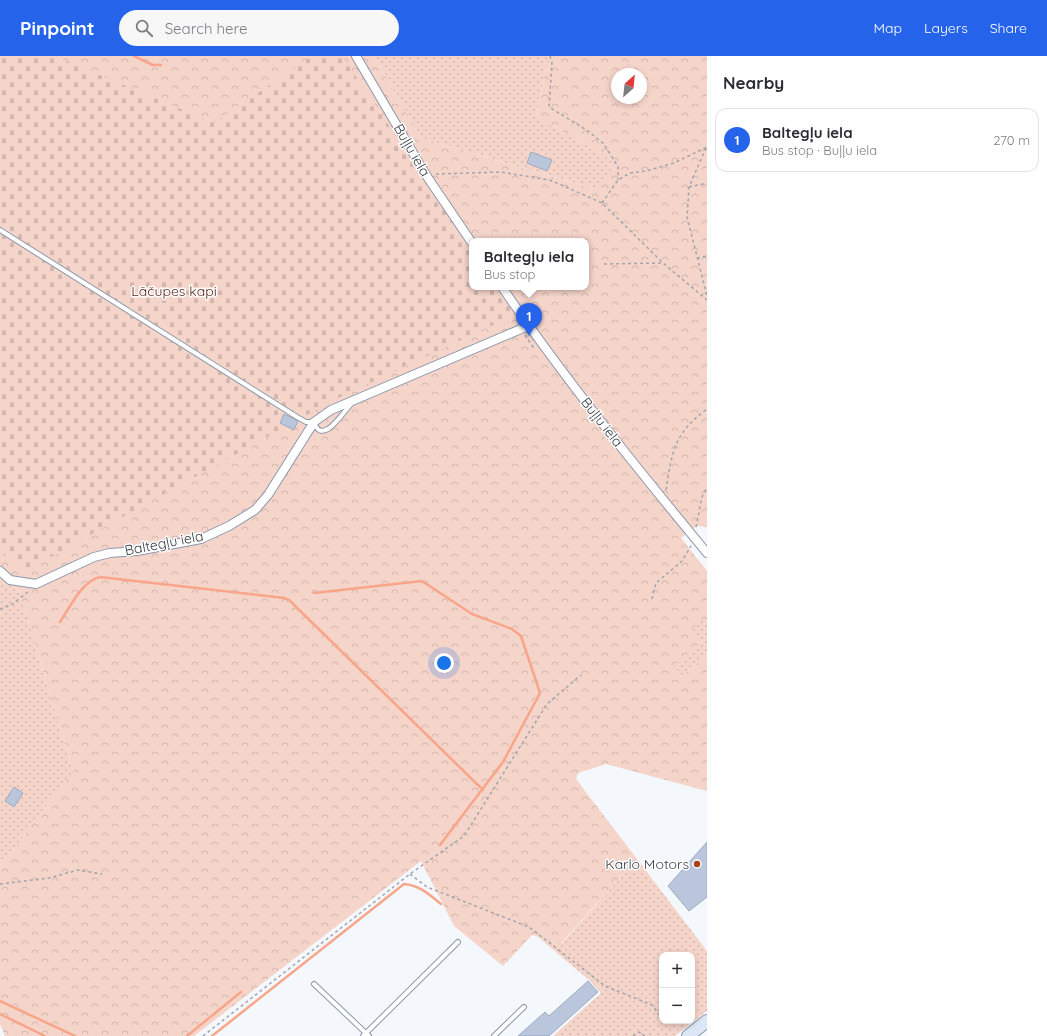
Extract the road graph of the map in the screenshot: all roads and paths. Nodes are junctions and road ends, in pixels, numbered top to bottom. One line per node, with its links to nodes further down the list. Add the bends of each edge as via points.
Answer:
1 (356, 56): 4 (street, Buļļu iela)
2 (550, 56): 5 (path, via 552,63 549,107 604,144 618,167)
3 (707, 147): 5 (path, via 674,163 646,171 630,172); 7 (path)
4 (426, 175): 8 (path, via 500,172 550,180); 10 (street, Buļļu iela)
5 (618, 180): 8 (path)
6 (707, 183): 7 (path)
7 (689, 187): 12 (path, via 687,217)
8 (602, 203): 13 (path)
9 (0, 230): 21 (lane, via 297,417 306,422)
10 (469, 239)
11 (707, 256): 12 (path)
12 (696, 258): 16 (path)
13 (664, 263): 14 (path); 17 (path)
14 (604, 264)
15 (504, 290): 18 (street, Buļļu iela)
16 (707, 296)
17 (707, 300)
18 (528, 326): 19 (street, Baltegļu iela); 23 (street, Buļļu iela)
19 (353, 402): 21 (street, Baltegļu iela, via 331,410); 21 (lane, via 331,428 319,430)
20 (707, 409): 23 (path, via 691,420 679,438 670,462)
21 (314, 422): 27 (street, Baltegļu iela, via 268,495 255,510 229,526 201,539 94,557)
22 (707, 487): 24 (path, via 702,496)
23 (664, 500): 24 (street, Buļļu iela)
24 (694, 537): 25 (street, Buļļu iela); 28 (path, via 682,561 656,583)
25 (707, 553)
26 (0, 571): 27 (street, via 10,580)
27 (36, 584): 29 (path, via 11,605)
28 (652, 599)
29 (0, 609)
30 (581, 675): 32 (path, via 547,704 464,836)
31 (102, 874): 33 (path, via 78,870 49,878)
32 (410, 874): 37 (path, via 427,887 529,927 605,986 652,1005); 40 (path)
33 (0, 884)
34 (458, 942): 39 (lane)
35 (314, 984): 39 (lane)
36 (524, 1007): 41 (lane)
37 (659, 1015)
38 (707, 1021): 44 (main road)
39 (366, 1035)
40 (203, 1036)
41 (494, 1036)
42 (633, 1036): 43 (path, via 639,1032)
43 (646, 1036)
44 (688, 1036)

